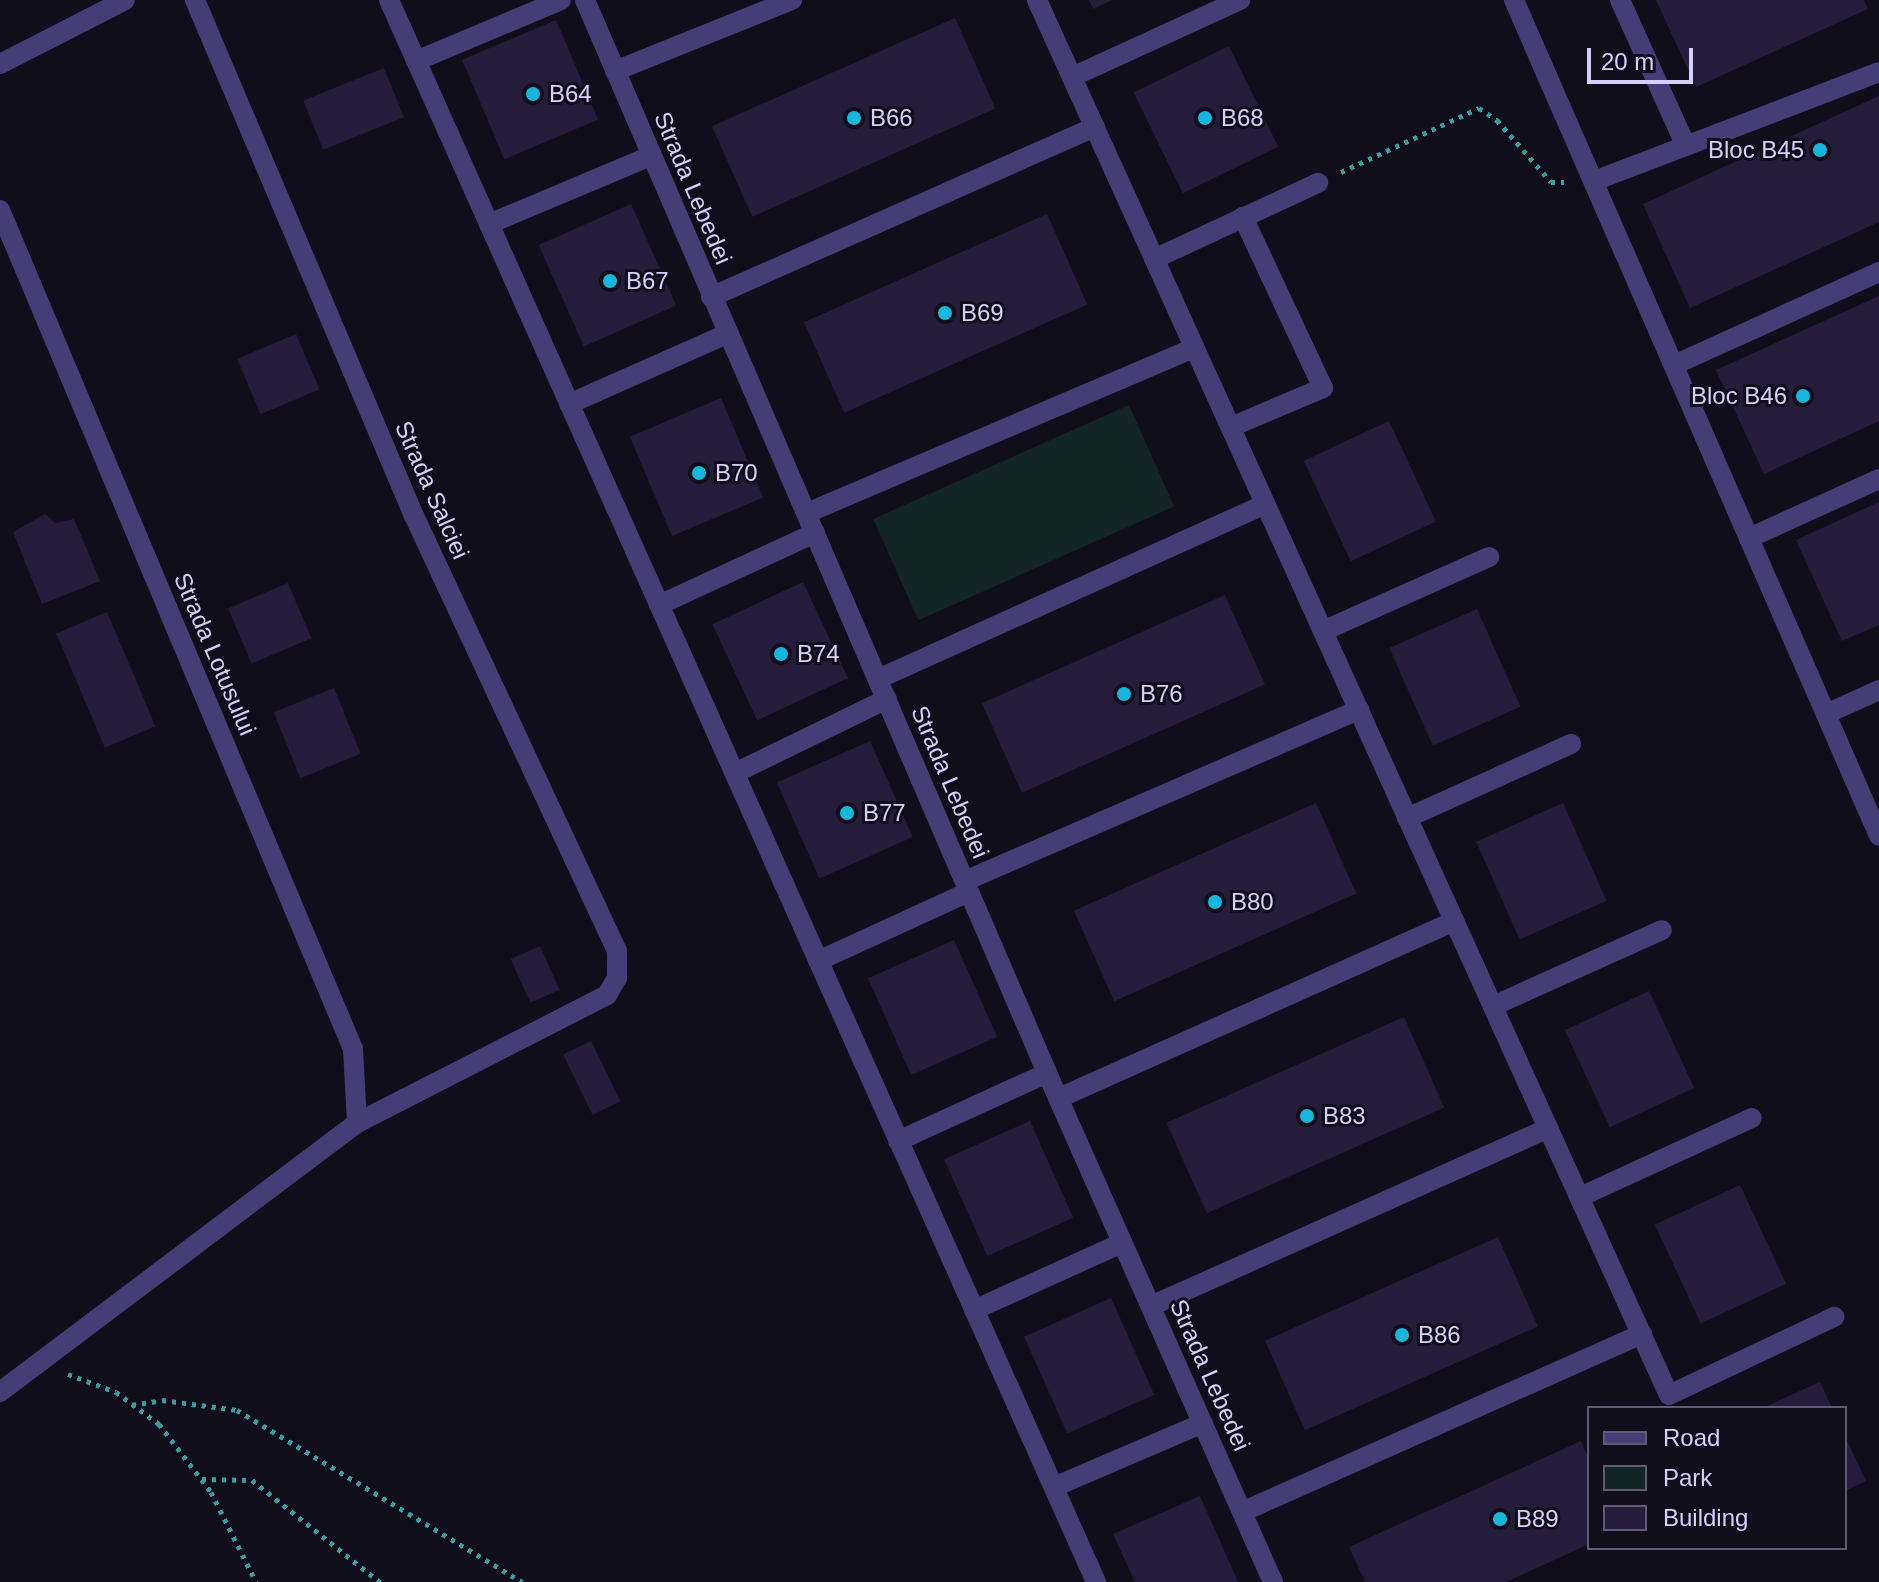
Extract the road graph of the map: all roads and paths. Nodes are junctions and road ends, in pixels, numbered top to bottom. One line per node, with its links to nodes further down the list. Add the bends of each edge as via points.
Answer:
1 (125, 0): 12 (street)
2 (195, 0): 57 (street, Strada Salciei, via 414,516 617,951 617,978 607,995)
3 (389, 0): 11 (street)
4 (561, 0): 11 (street)
5 (585, 0): 13 (street, Strada Lebedei)
6 (792, 0): 13 (street)
7 (1037, 0): 15 (street)
8 (1240, 0): 15 (street)
9 (1514, 0): 19 (street)
10 (1620, 0): 17 (street)
11 (416, 61): 23 (street)
12 (0, 64)
13 (615, 71): 18 (street, Strada Lebedei)
14 (1879, 72): 17 (street)
15 (1072, 77): 16 (street)
16 (1095, 127): 24 (street); 26 (street)
17 (1686, 146): 19 (street)
18 (651, 156): 23 (street); 26 (street, Strada Lebedei)
19 (1594, 181): 20 (path, via 1551,182 1497,120 1479,108); 29 (street)
20 (1318, 183): 22 (street)
21 (0, 210): 57 (street, Strada Lotusului, via 353,1049)
22 (1243, 217): 24 (street); 31 (street, via 1323,388)
23 (489, 224): 30 (street)
24 (1154, 259): 28 (street)
25 (1879, 272): 29 (street)
26 (711, 297): 27 (street, Strada Lebedei)
27 (727, 334): 30 (street); 34 (street, Strada Lebedei)
28 (1194, 348): 31 (street); 34 (street)
29 (1674, 365): 36 (street)
30 (569, 404): 38 (street)
31 (1231, 427): 33 (street)
32 (1879, 479): 36 (street)
33 (1265, 504): 39 (street); 40 (street)
34 (807, 513): 35 (street, Strada Lebedei)
35 (815, 533): 38 (street); 40 (street, Strada Lebedei)
36 (1749, 538): 44 (street)
37 (1489, 557): 39 (street)
38 (659, 605): 46 (street)
39 (1323, 631): 43 (street)
40 (878, 679): 42 (street, Strada Lebedei)
41 (1879, 690): 44 (street)
42 (887, 699): 46 (street); 49 (street, Strada Lebedei)
43 (1359, 710): 47 (street); 49 (street)
44 (1826, 714): 48 (street)
45 (1571, 744): 47 (street)
46 (735, 773): 52 (street)
47 (1407, 818): 50 (street)
48 (1879, 836)
49 (967, 886): 52 (street); 54 (street, Strada Lebedei)
50 (1454, 921): 53 (street); 55 (street)
51 (1662, 930): 53 (street)
52 (818, 961): 59 (street)
53 (1493, 1006): 58 (street)
54 (1047, 1073): 55 (street, Strada Lebedei); 59 (street)
55 (1059, 1098): 61 (street, Strada Lebedei)
56 (1752, 1118): 60 (street)
57 (357, 1123): 66 (street)
58 (1548, 1128): 60 (street); 62 (street)
59 (898, 1141): 63 (street)
60 (1580, 1197): 65 (street)
61 (1122, 1243): 62 (street, Strada Lebedei); 63 (street)
62 (1151, 1306): 69 (street, Strada Lebedei)
63 (974, 1310): 71 (street)
64 (1834, 1317): 65 (street, via 1669,1395)
65 (1642, 1334): 72 (street)
66 (34, 1361): 67 (street); 68 (path, via 116,1392)
67 (0, 1392)
68 (132, 1405): 70 (path, via 159,1424); 75 (path, via 162,1400 237,1410)
69 (1203, 1423): 71 (street); 72 (street, Strada Lebedei)
70 (202, 1479): 73 (path); 74 (path, via 252,1480)
71 (1054, 1487): 76 (street)
72 (1242, 1512): 77 (street, Strada Lebedei)
73 (256, 1582)
74 (380, 1582)
75 (522, 1582)
76 (1096, 1582)
77 (1273, 1582)

